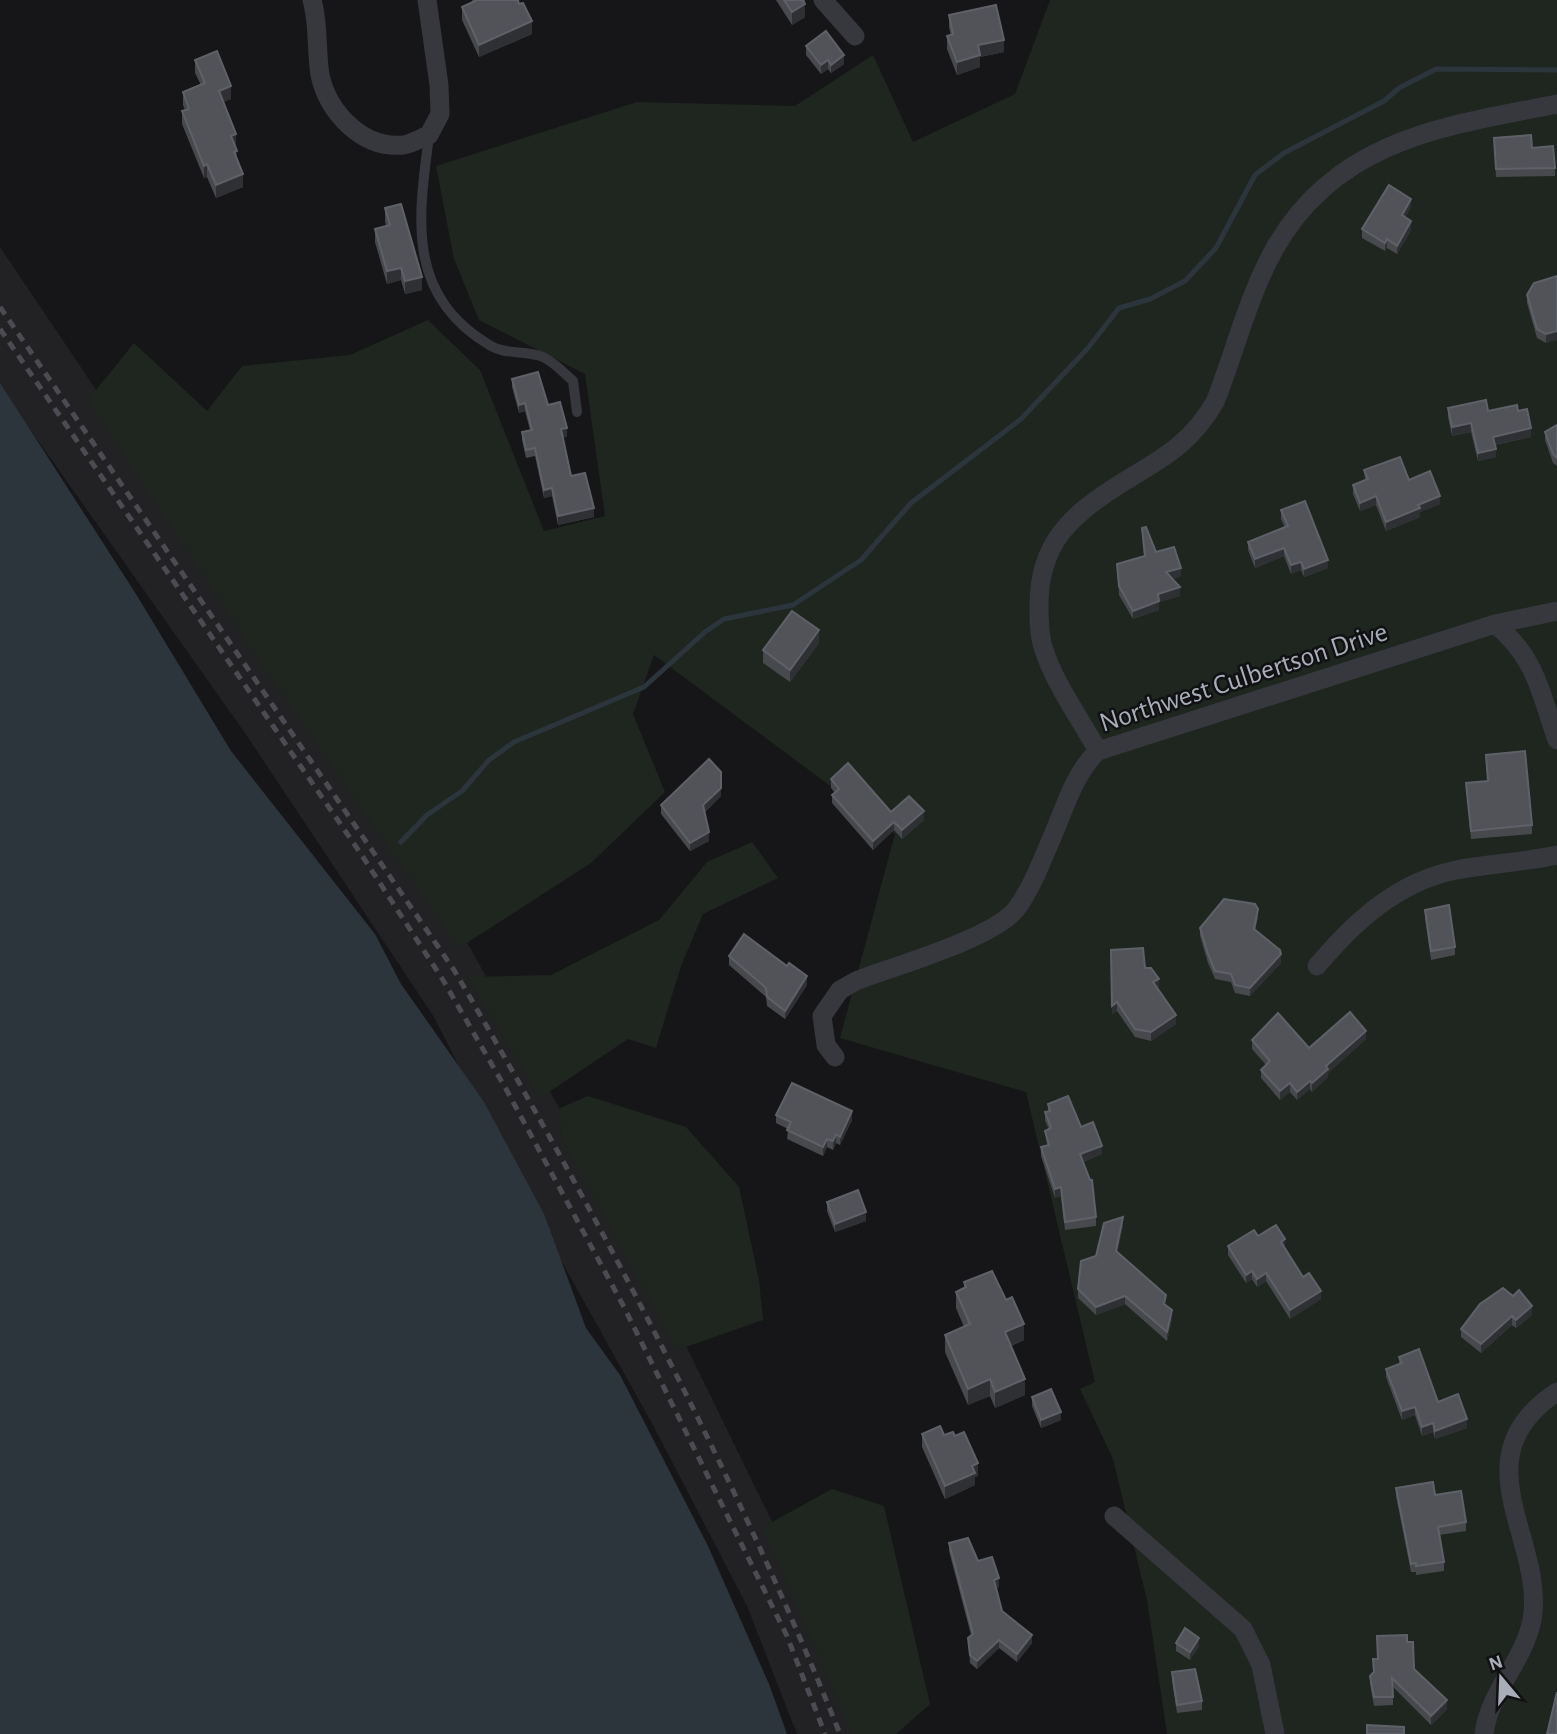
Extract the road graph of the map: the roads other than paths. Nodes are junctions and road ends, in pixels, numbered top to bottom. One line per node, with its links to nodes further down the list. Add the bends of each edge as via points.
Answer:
1 (312, 0): 6 (street, via 321,76 330,102 351,129 370,139 403,145)
2 (427, 0): 6 (street, via 440,114)
3 (823, 0): 4 (street)
4 (855, 36)
5 (1557, 104): 11 (street, via 1422,132 1369,155 1320,189 1274,250 1215,402 1202,424 1186,443 1070,520 1054,542 1043,569 1040,595 1043,647)
6 (429, 135): 7 (lane, via 419,211 436,298 462,326 493,348 543,357 573,380)
7 (577, 412)
8 (1557, 611): 9 (street, Northwest Culbertson Drive)
9 (1495, 624): 10 (street, via 1519,644 1531,666); 11 (street, Northwest Culbertson Drive)
10 (1557, 740)
11 (1098, 751): 14 (street, Northwest Culbertson Drive, via 1080,774 1016,910 1001,924 840,990 822,1016 827,1045)
12 (1557, 855): 13 (street, via 1455,871 1422,881 1374,908)
13 (1317, 966)
14 (835, 1057)
15 (1557, 1392): 18 (street, via 1529,1419 1513,1447 1510,1501 1531,1582 1532,1617 1489,1712)
16 (1114, 1516): 17 (street, via 1243,1629 1261,1665)
17 (1275, 1734)
18 (1484, 1734)

